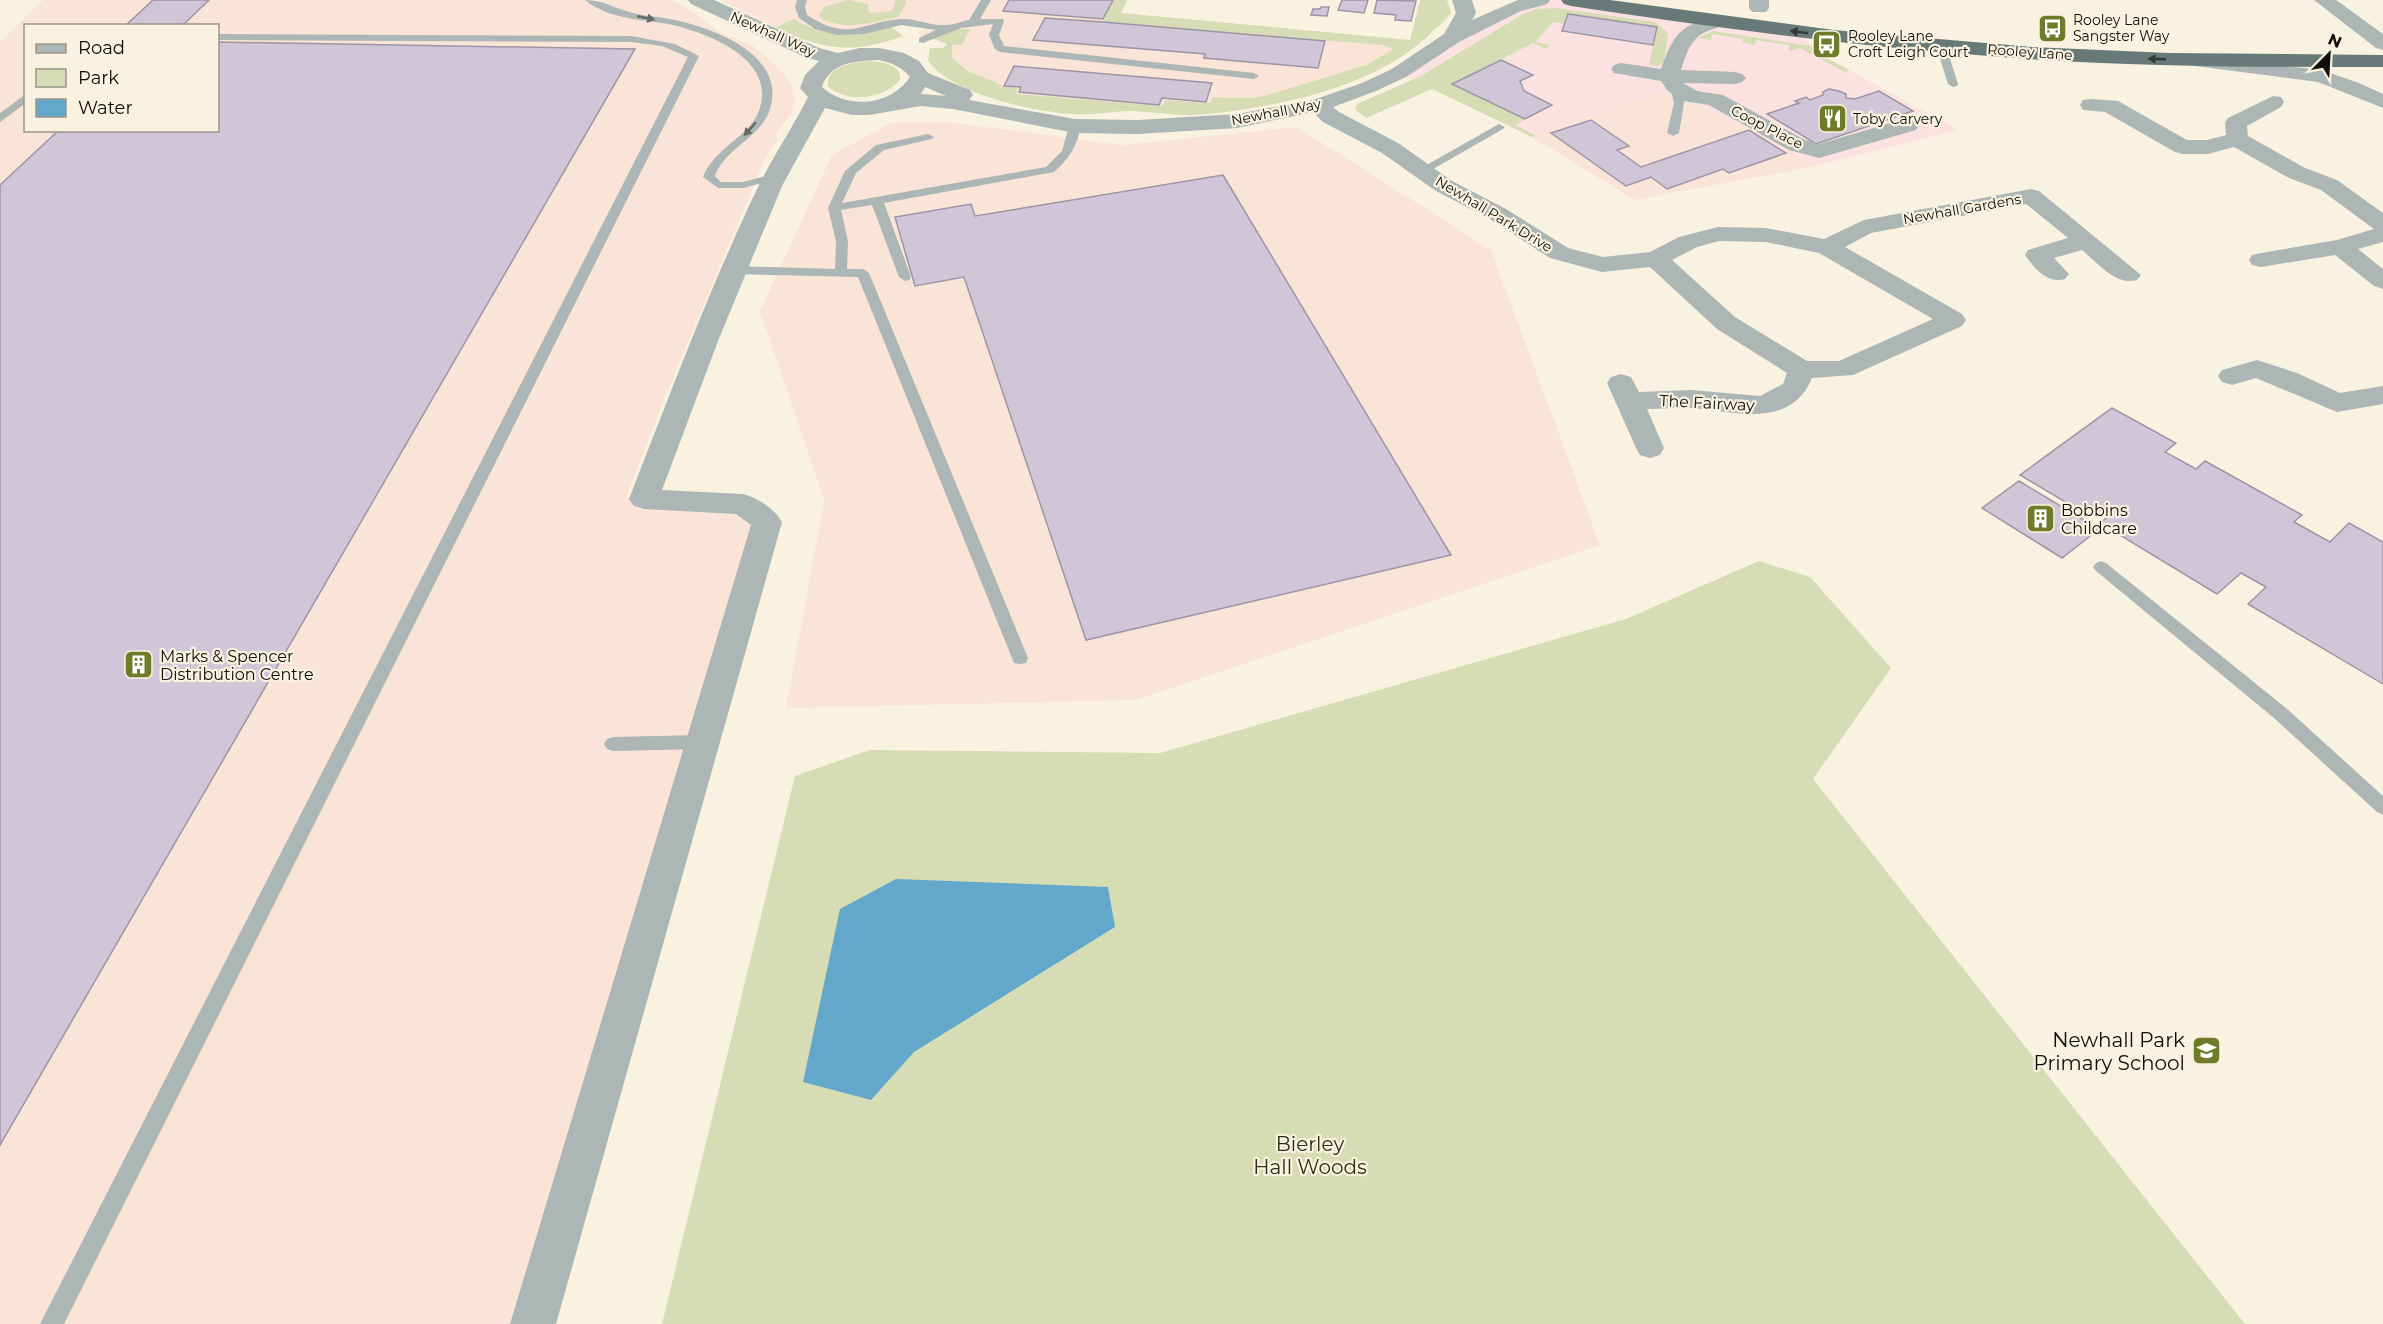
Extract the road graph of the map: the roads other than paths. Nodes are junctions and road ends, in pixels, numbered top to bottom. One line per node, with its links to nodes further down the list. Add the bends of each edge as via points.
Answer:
1 (590, 0): 48 (lane, one-way to 48, via 625,14 682,24 740,50 760,66 768,88 764,111 712,166 709,177 718,185 743,185)
2 (802, 0): 15 (lane, via 802,16 837,32 864,31 901,22)
3 (986, 0): 14 (lane)
4 (1462, 0): 18 (street, Newhall Way, via 1466,13)
5 (1496, 0): 18 (street, Newhall Way, via 1483,6)
6 (1540, 0): 18 (street, Newhall Way, via 1514,7)
7 (1571, 0): 12 (highway, Rooley Lane)
8 (1695, 0): 11 (highway, Rooley Lane)
9 (2324, 0): 20 (street)
10 (703, 3): 23 (street, Newhall Way, via 812,53); 33 (street, Newhall Way, via 792,59)
11 (1759, 4): 20 (highway, Rooley Lane, via 2054,39)
12 (1647, 11): 13 (highway, Rooley Lane); 17 (street, via 1671,25)
13 (1720, 21): 17 (street, via 1690,29); 21 (highway, Rooley Lane, one-way to 13)
14 (973, 22): 15 (lane); 29 (lane, via 999,21 994,34 1000,49)
15 (945, 28): 19 (lane)
16 (219, 37): 74 (lane, via 631,39 657,42 694,56)
17 (1682, 37): 31 (street)
18 (1452, 38): 38 (street, Newhall Way, via 1398,73)
19 (923, 40): 22 (street); 26 (street)
20 (2383, 44)
21 (1941, 46): 24 (highway, Rooley Lane, one-way to 21); 32 (lane)
22 (876, 54): 23 (street, Newhall Way); 26 (street, Newhall Way)
23 (838, 59): 33 (street, Newhall Way, via 822,67)
24 (2191, 60): 25 (highway, Rooley Lane); 37 (street, via 2321,76)
25 (2383, 61)
26 (914, 69): 39 (street, Newhall Way, via 916,88 904,97); 41 (street, Newhall Way, via 950,91)
27 (1621, 69): 31 (street, Coop Place)
28 (2383, 75): 37 (street, via 2376,81)
29 (1254, 76)
30 (1735, 78): 31 (street, Coop Place)
31 (1672, 82): 42 (street, Coop Place, via 1691,96 1715,100 1797,145 1819,151); 45 (lane, via 1679,103)
32 (1953, 84)
33 (814, 90): 39 (street, Newhall Way, via 842,107); 48 (street, via 811,118)
34 (24, 99): 40 (lane)
35 (2102, 101): 47 (street, via 2183,147 2208,147)
36 (2273, 102): 47 (street, via 2236,123)
37 (2383, 102)
38 (1318, 105): 43 (street, Newhall Way, via 1237,121); 49 (street, Newhall Park Drive, via 1331,117 1390,148)
39 (876, 106): 41 (street, Newhall Way, via 921,100); 48 (street, via 831,127)
40 (0, 119)
41 (1048, 122): 43 (street, Newhall Way)
42 (1908, 125)
43 (1075, 126): 50 (lane, via 1073,142 1064,159 1050,170)
44 (1499, 127): 49 (lane)
45 (1673, 133)
46 (928, 137): 51 (lane, via 880,147 861,161 851,171)
47 (2237, 139): 52 (street, via 2297,173 2329,185)
48 (780, 166): 59 (street)
49 (1422, 171): 57 (street, Newhall Park Drive, via 1559,253 1602,265)
50 (877, 201): 51 (lane); 63 (lane)
51 (834, 208): 60 (lane, via 842,241)
52 (2383, 224)
53 (2383, 234): 56 (street)
54 (2086, 241): 55 (street, Newhall Gardens, via 2031,196 1864,226); 61 (street, via 2037,255); 62 (street, Newhall Gardens)
55 (1827, 247): 57 (street, Newhall Park Drive, via 1766,235 1718,234 1688,242); 66 (street, Newhall Park Drive, via 1953,320 1843,369)
56 (2340, 247): 58 (street); 64 (street)
57 (1656, 259): 66 (street, via 1726,323)
58 (2261, 260)
59 (734, 270): 60 (lane); 71 (street, via 644,499 743,504 767,522)
60 (841, 272): 70 (lane, via 863,273)
61 (2056, 274)
62 (2128, 274)
63 (905, 277)
64 (2383, 281)
65 (2245, 368): 67 (street, via 2287,379 2337,403)
66 (1802, 370): 68 (street, The Fairway, via 1794,389 1766,405 1626,392)
67 (2383, 395)
68 (1650, 448)
69 (2102, 567): 73 (lane, via 2280,713)
70 (1020, 658)
71 (702, 742): 72 (lane); 75 (street)
72 (613, 744)
73 (2383, 807)
74 (52, 1324)
75 (533, 1324)

